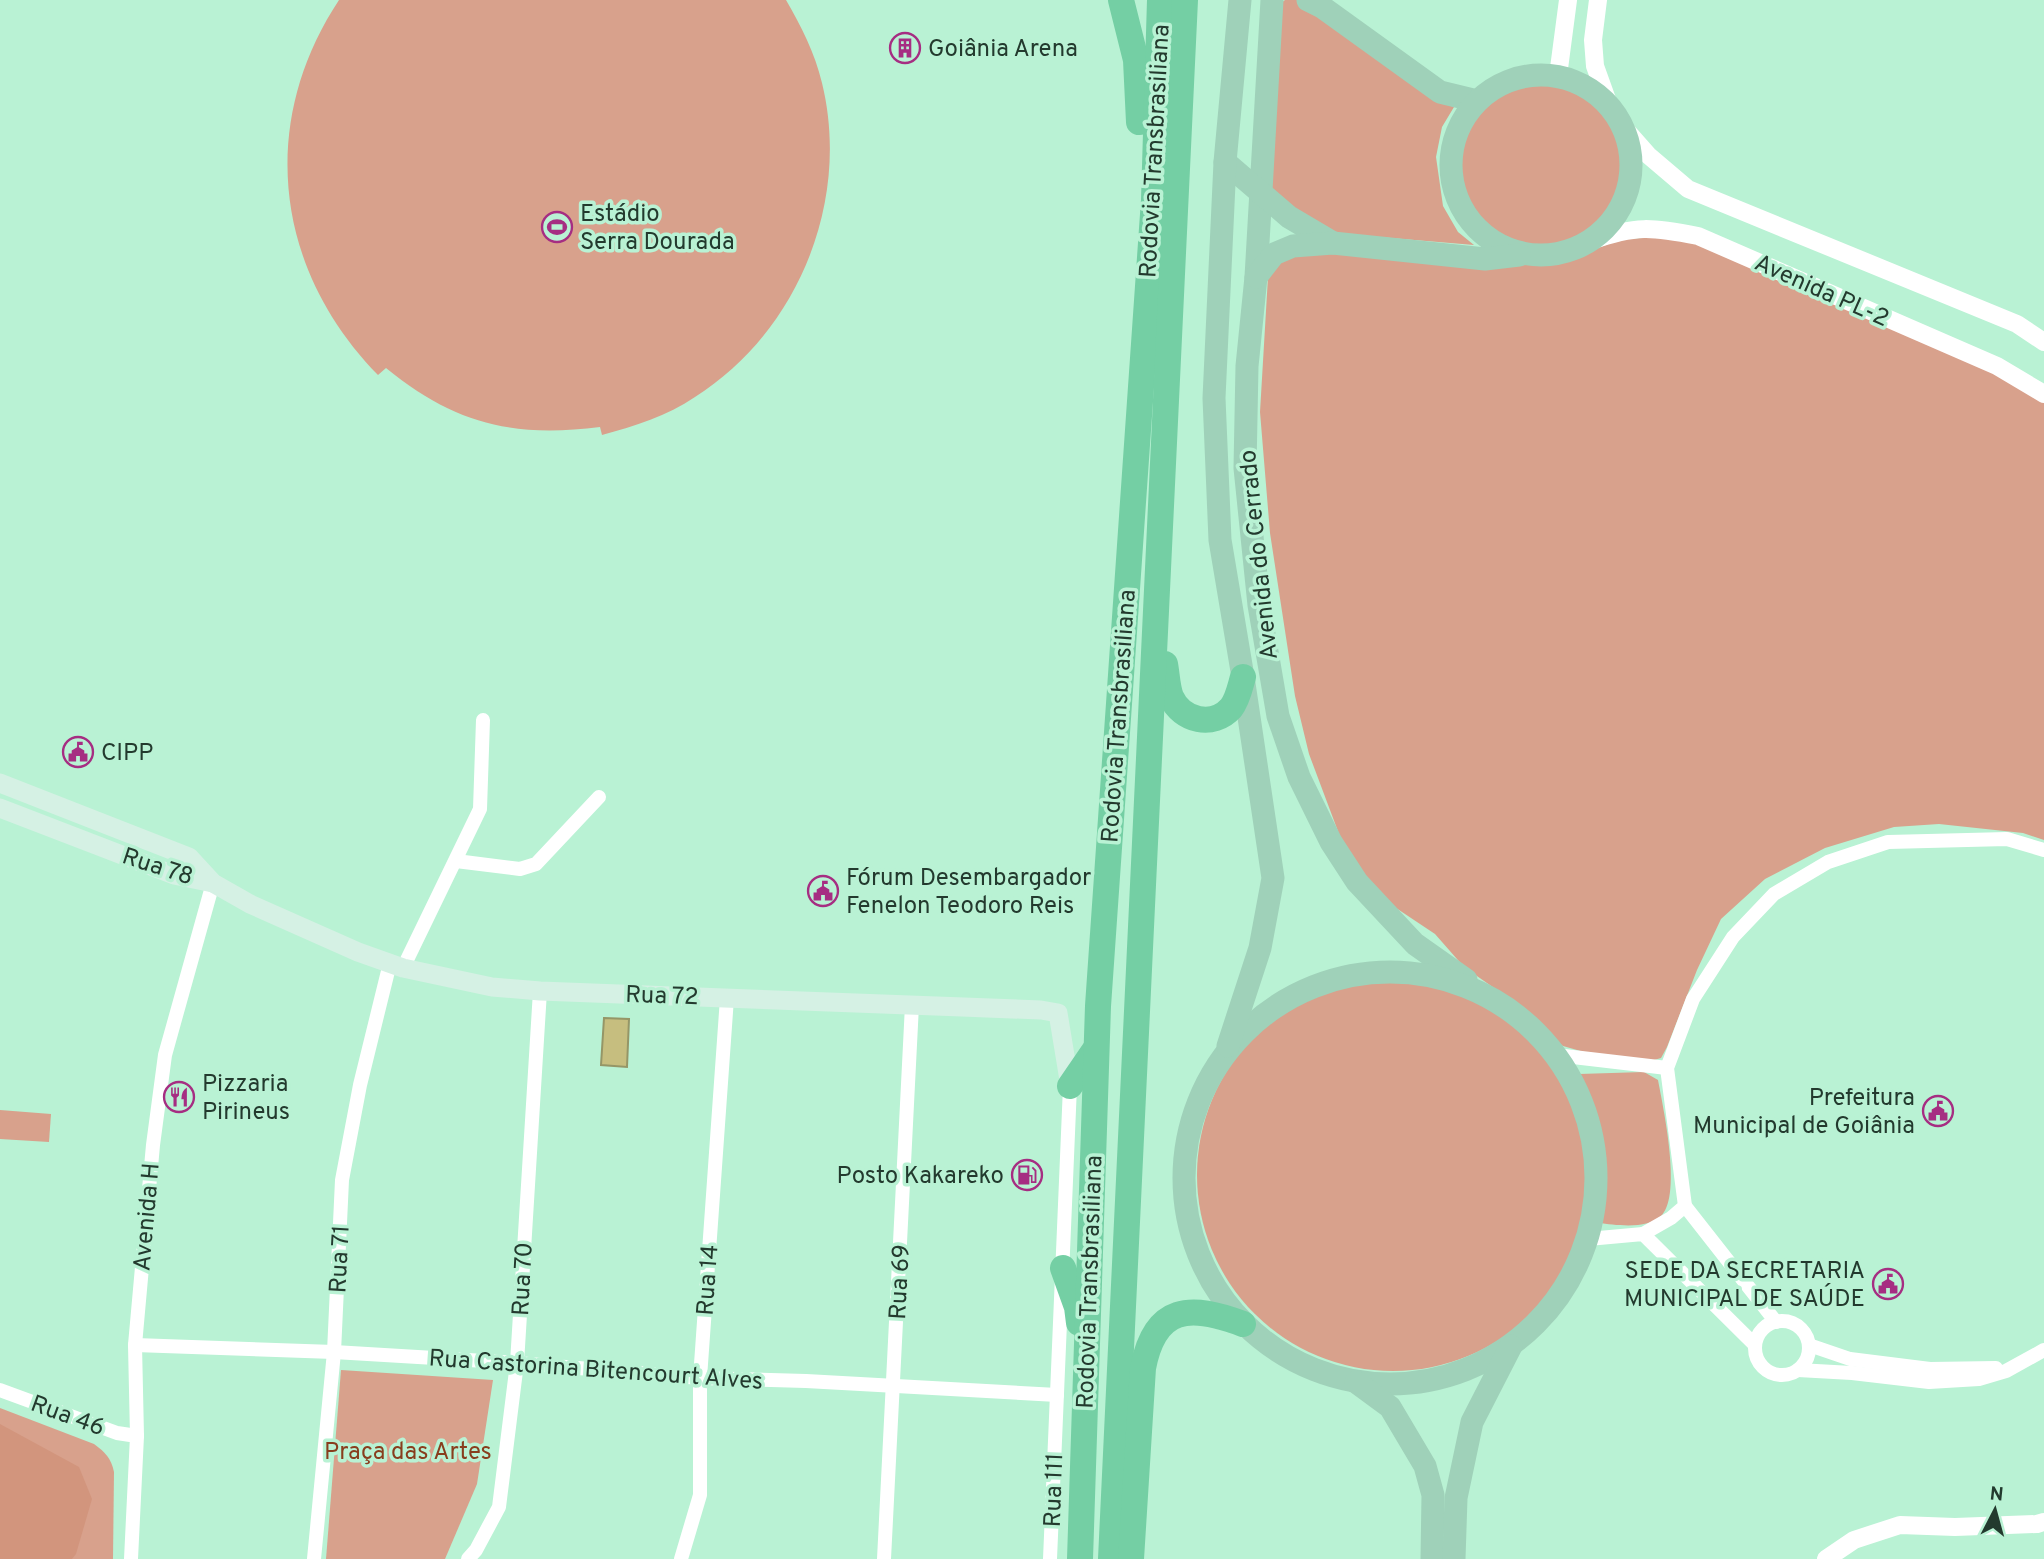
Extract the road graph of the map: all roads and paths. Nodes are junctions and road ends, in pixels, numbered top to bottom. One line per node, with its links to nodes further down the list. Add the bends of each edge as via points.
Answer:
1 (1121, 0): 18 (highway, via 1138,72 1139,186)
2 (1160, 0): 18 (highway, Rodovia Transbrasiliana)
3 (1185, 0): 22 (highway, Rodovia Transbrasiliana)
4 (1272, 0): 14 (main road, Avenida do Cerrado)
5 (1568, 0): 9 (street)
6 (1598, 0): 11 (street, via 1595,66)
7 (1241, 1): 13 (main road, Avenida do Cerrado)
8 (1316, 2): 10 (main road, via 1440,92)
9 (1558, 76): 10 (main road, via 1529,76 1501,84); 11 (main road, via 1586,86)
10 (1477, 101): 17 (main road, via 1453,144 1450,169 1455,193 1482,234)
11 (1609, 105): 12 (main road)
12 (1625, 130): 15 (main road, via 1632,160 1629,192 1614,220); 20 (street, Avenida PL-2, via 1688,189 2017,324)
13 (1225, 162): 14 (main road); 23 (main road, Avenida do Cerrado, via 1214,398 1220,540)
14 (1261, 193): 16 (main road, via 1289,217); 19 (main road, Avenida do Cerrado)
15 (1591, 241): 17 (main road, via 1560,254); 21 (street, Avenida PL-2, via 1619,231 1654,227 1698,236 1997,366)
16 (1333, 243): 17 (main road, via 1485,259); 19 (main road, via 1293,246 1274,254)
17 (1527, 254)
18 (1150, 258): 36 (highway, Rodovia Transbrasiliana)
19 (1256, 276): 33 (main road, Avenida do Cerrado, via 1247,366 1245,468 1259,605 1278,716 1298,777 1357,882 1415,944)
20 (2044, 342)
21 (2044, 394)
22 (1157, 614): 23 (highway, via 1170,695 1185,713 1202,721 1221,716 1235,702); 71 (highway, Rodovia Transbrasiliana)
23 (1243, 677): 37 (main road, Avenida do Cerrado, via 1273,878 1260,948)
24 (483, 720): 29 (street, Rua 71, via 480,809)
25 (0, 783): 30 (main road, Rua 78, via 189,858)
26 (599, 797): 29 (street, via 536,864 520,869)
27 (1, 811): 30 (main road, Rua 78, via 174,876)
28 (2044, 850): 39 (street, via 2007,839 1888,842 1828,862 1774,894 1733,937 1693,999)
29 (456, 861): 31 (street, Rua 71)
30 (213, 883): 31 (main road, Rua 72, via 250,904); 47 (street, Avenida H, via 164,1055)
31 (397, 966): 32 (main road, Rua 72, via 492,987); 52 (street, Rua 71, via 360,1085 342,1180)
32 (540, 991): 34 (main road, Rua 72); 53 (street, Rua 70)
33 (1483, 992): 37 (main road, via 1416,972 1345,975 1280,1001); 38 (main road, Avenida do Cerrado, via 1531,1026)
34 (727, 998): 35 (main road, Rua 72); 56 (street, Rua 14)
35 (912, 1005): 40 (main road, Rua 72, via 1058,1013); 58 (street, Rua 69)
36 (1096, 1048): 40 (highway); 59 (highway, Rodovia Transbrasiliana)
37 (1227, 1048): 46 (main road, via 1197,1100 1182,1158 1186,1219 1194,1242 1207,1276)
38 (1556, 1055): 39 (street); 43 (main road, Avenida do Cerrado, via 1569,1071 1589,1117 1598,1167 1595,1218)
39 (1667, 1068): 41 (street)
40 (1070, 1086): 44 (street, Rua 111)
41 (1685, 1206): 42 (street); 45 (street)
42 (1643, 1234): 43 (street); 48 (street)
43 (1588, 1239): 50 (main road, Avenida do Cerrado, via 1550,1311)
44 (1063, 1268): 59 (highway, via 1077,1307); 61 (street, Rua 111)
45 (1776, 1322): 48 (street, via 1762,1330); 49 (street, via 1801,1329)
46 (1243, 1324): 57 (main road, via 1285,1356); 72 (highway, via 1213,1313 1191,1312 1160,1326 1147,1343)
47 (135, 1345): 52 (street, Rua Castorina Bitencourt Alves); 62 (street, Avenida H)
48 (1755, 1345): 55 (street, via 1757,1359 1770,1373)
49 (1809, 1345): 54 (street, via 1850,1359 1930,1369); 55 (street, via 1805,1363)
50 (1511, 1346): 57 (main road, via 1464,1372 1411,1384); 74 (main road, via 1472,1422 1456,1498)
51 (2044, 1350): 54 (street)
52 (334, 1352): 53 (street, Rua Castorina Bitencourt Alves); 66 (street, Rua 71)
53 (517, 1363): 56 (street, Rua Castorina Bitencourt Alves); 67 (street, Rua 70, via 499,1507)
54 (2015, 1365): 55 (street, via 1979,1379 1929,1382)
55 (1798, 1370)
56 (700, 1378): 58 (street, Rua Castorina Bitencourt Alves); 68 (street, Rua 14, via 700,1495)
57 (1356, 1382): 73 (main road, via 1390,1407 1425,1466 1433,1495)
58 (894, 1388): 61 (street, Rua Castorina Bitencourt Alves); 64 (street, Rua 69)
59 (1085, 1389): 70 (highway, Rodovia Transbrasiliana)
60 (0, 1390): 62 (street, Rua 46)
61 (1057, 1395): 69 (street, Rua 111)
62 (136, 1436): 65 (street, Avenida H)
63 (2044, 1521): 75 (street, via 1955,1527 1900,1525 1854,1541)
64 (885, 1558)
65 (131, 1559)
66 (314, 1559)
67 (468, 1559)
68 (681, 1559)
69 (1050, 1559)
70 (1080, 1559)
71 (1111, 1559)
72 (1130, 1559)
73 (1433, 1559)
74 (1454, 1559)
75 (1826, 1559)

